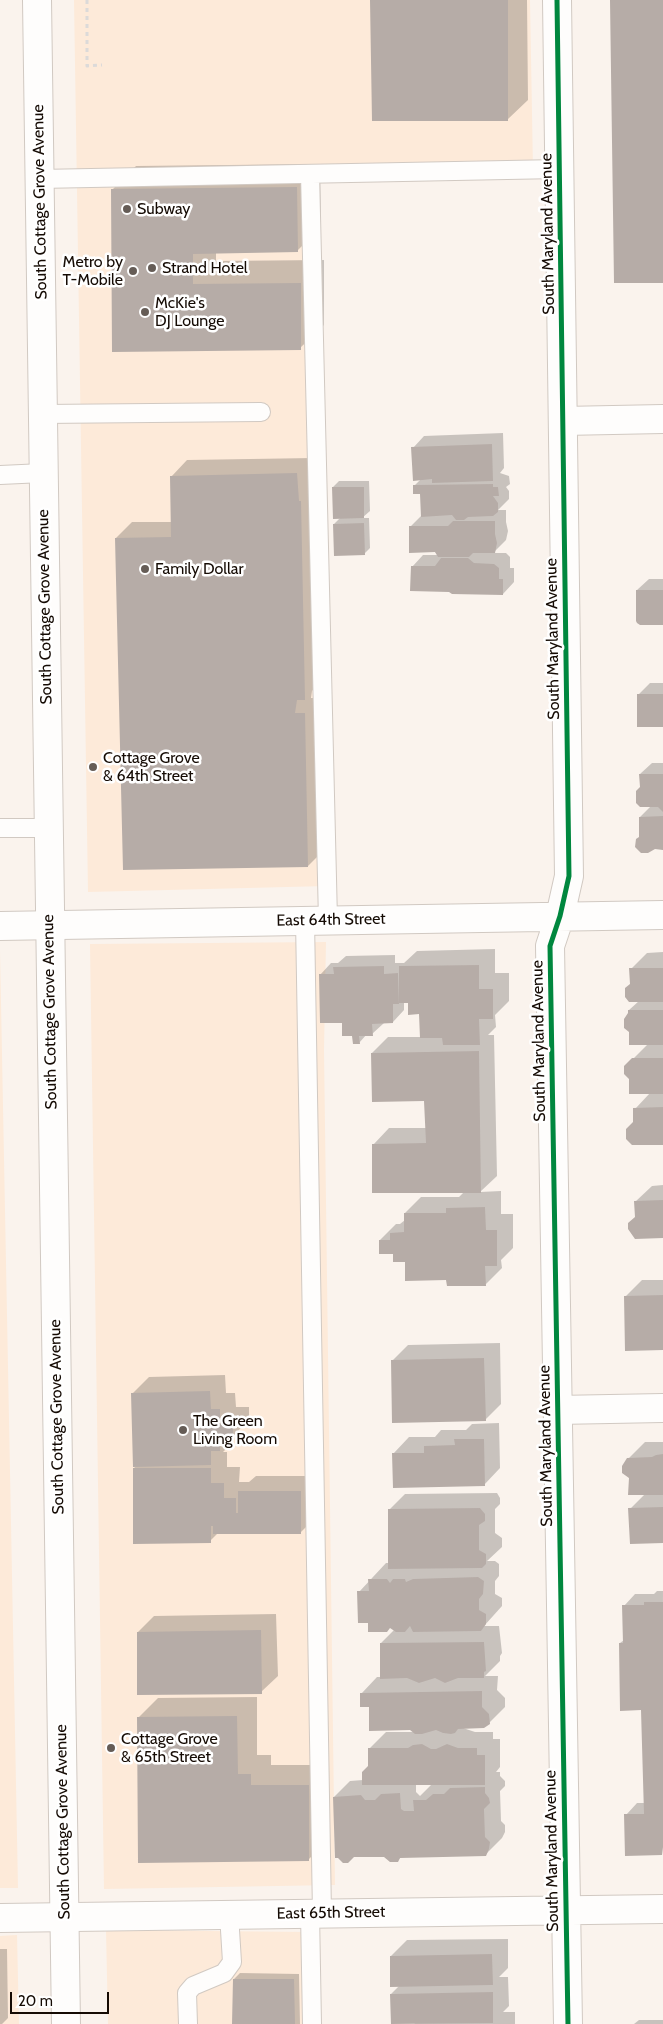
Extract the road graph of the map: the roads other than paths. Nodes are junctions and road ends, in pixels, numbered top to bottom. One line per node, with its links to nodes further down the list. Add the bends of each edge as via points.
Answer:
1 (37, 0): 5 (street, South Cottage Grove Avenue)
2 (557, 0): 3 (street, South Maryland Avenue)
3 (559, 169): 4 (lane); 9 (street, South Maryland Avenue)
4 (310, 174): 5 (lane); 16 (lane)
5 (39, 179): 7 (street, South Cottage Grove Avenue)
6 (261, 412): 7 (lane)
7 (42, 414): 10 (street, South Cottage Grove Avenue)
8 (663, 419): 9 (street)
9 (563, 420): 15 (street, South Maryland Avenue, via 569,876)
10 (43, 474): 11 (lane); 13 (street, South Cottage Grove Avenue)
11 (0, 475)
12 (0, 828): 13 (lane)
13 (48, 828): 17 (street, South Cottage Grove Avenue)
14 (663, 915): 15 (street, East 64th Street)
15 (560, 916): 16 (street, East 64th Street); 20 (street, South Maryland Avenue, via 550,946)
16 (317, 920): 17 (street, East 64th Street); 23 (lane)
17 (49, 925): 18 (street, East 64th Street); 25 (street, South Cottage Grove Avenue)
18 (0, 926)
19 (663, 1408): 20 (street)
20 (557, 1410): 22 (street, South Maryland Avenue)
21 (663, 1909): 22 (street, East 65th Street)
22 (566, 1910): 23 (street, East 65th Street); 30 (street, South Maryland Avenue)
23 (316, 1913): 24 (street, East 65th Street); 29 (lane)
24 (229, 1914): 25 (street, East 65th Street); 28 (lane, via 232,1962 224,1973 193,1986 187,1993)
25 (64, 1917): 26 (street, East 65th Street); 27 (street, South Cottage Grove Avenue)
26 (0, 1918)
27 (66, 2024)
28 (188, 2024)
29 (312, 2024)
30 (568, 2024)

